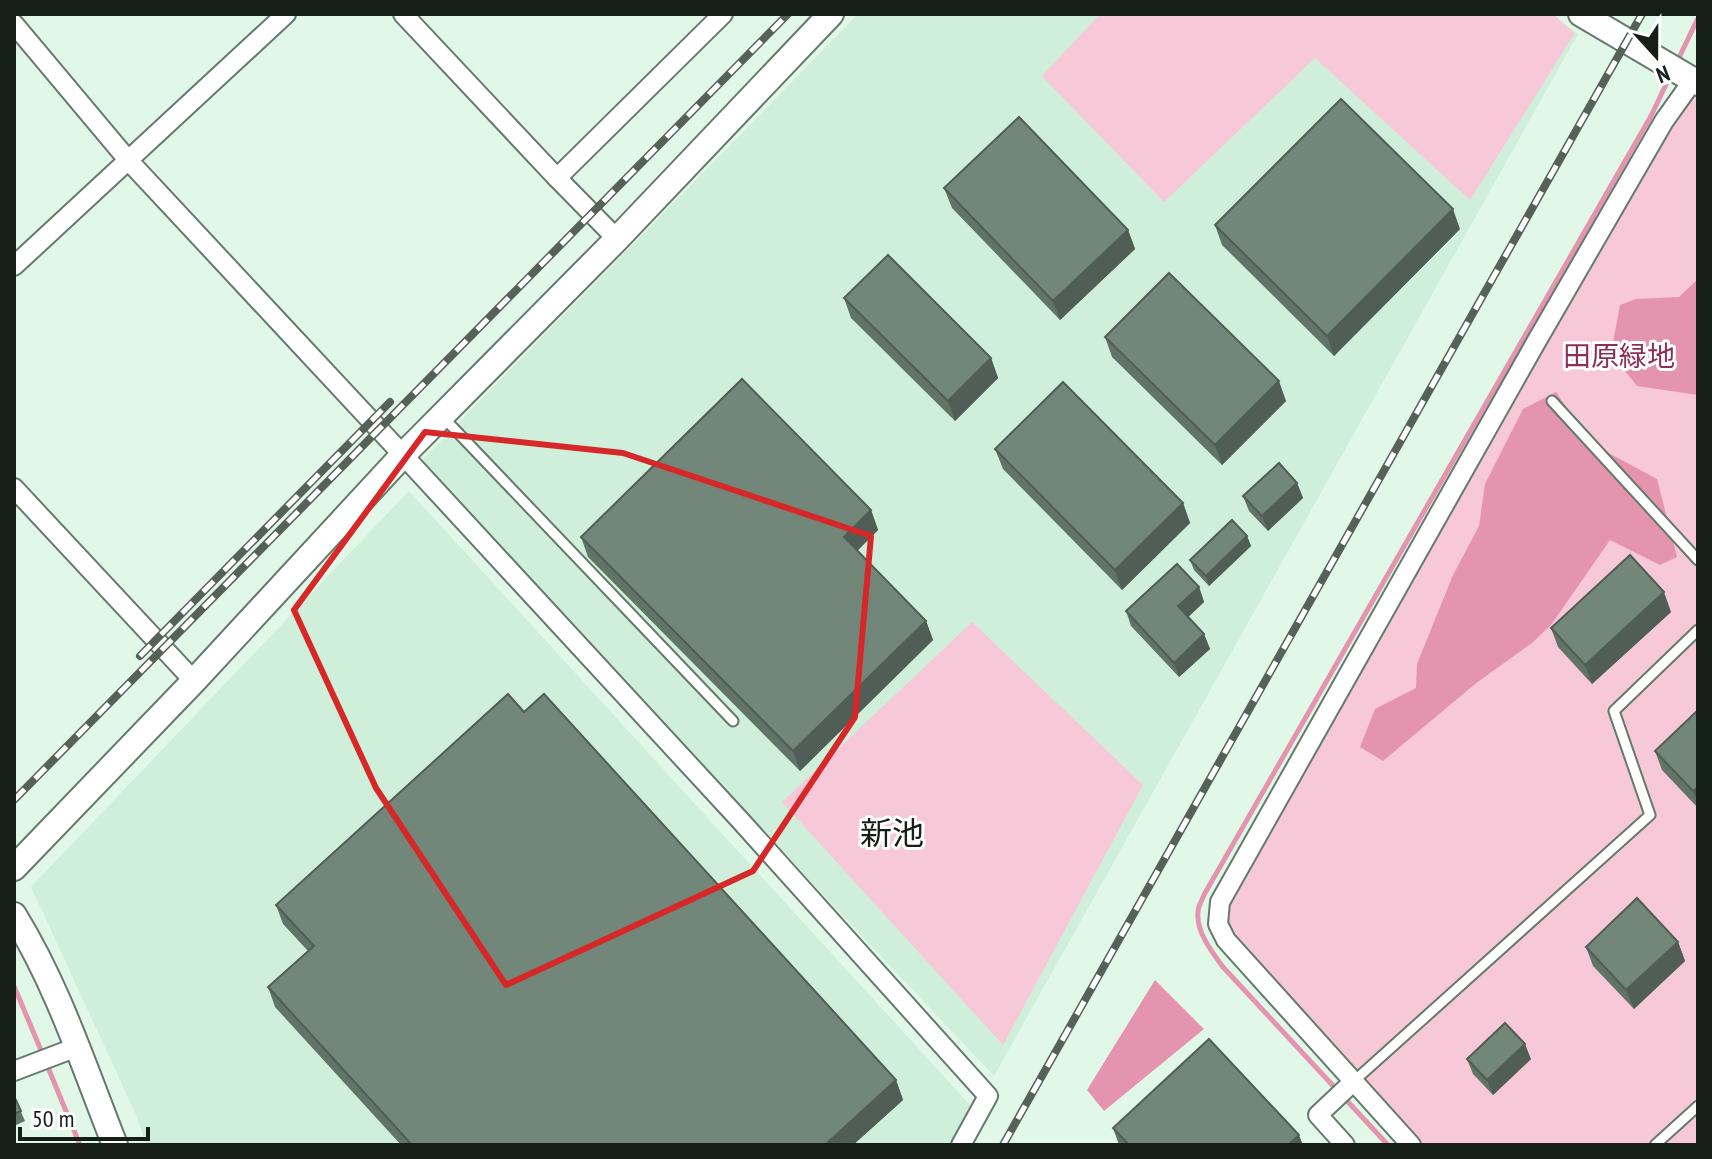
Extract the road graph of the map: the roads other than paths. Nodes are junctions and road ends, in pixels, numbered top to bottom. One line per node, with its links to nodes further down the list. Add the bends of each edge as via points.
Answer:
1 (286, 14): 8 (street)
2 (403, 14): 9 (street)
3 (723, 14): 9 (street)
4 (1581, 14): 7 (street)
5 (828, 15): 10 (street)
6 (14, 24): 8 (street)
7 (1696, 81): 24 (street, via 1664,121 1220,902 1218,924 1226,940)
8 (128, 160): 11 (street); 14 (street)
9 (557, 178): 10 (street)
10 (617, 239): 13 (street)
11 (14, 266)
12 (1552, 401): 16 (lane)
13 (442, 416): 14 (street); 19 (lane)
14 (403, 455): 18 (street); 27 (street, via 988,1096)
15 (14, 488): 18 (street)
16 (1698, 560)
17 (1698, 630): 24 (lane, via 1614,711 1650,815)
18 (194, 681): 20 (street)
19 (733, 721)
20 (14, 868)
21 (14, 915): 22 (street, via 50,979)
22 (77, 1047): 23 (street); 26 (street)
23 (14, 1071)
24 (1353, 1082): 28 (street, via 1318,1115); 29 (street)
25 (1698, 1106): 30 (lane)
26 (115, 1145)
27 (961, 1145)
28 (1345, 1145)
29 (1411, 1145)
30 (1655, 1145)

